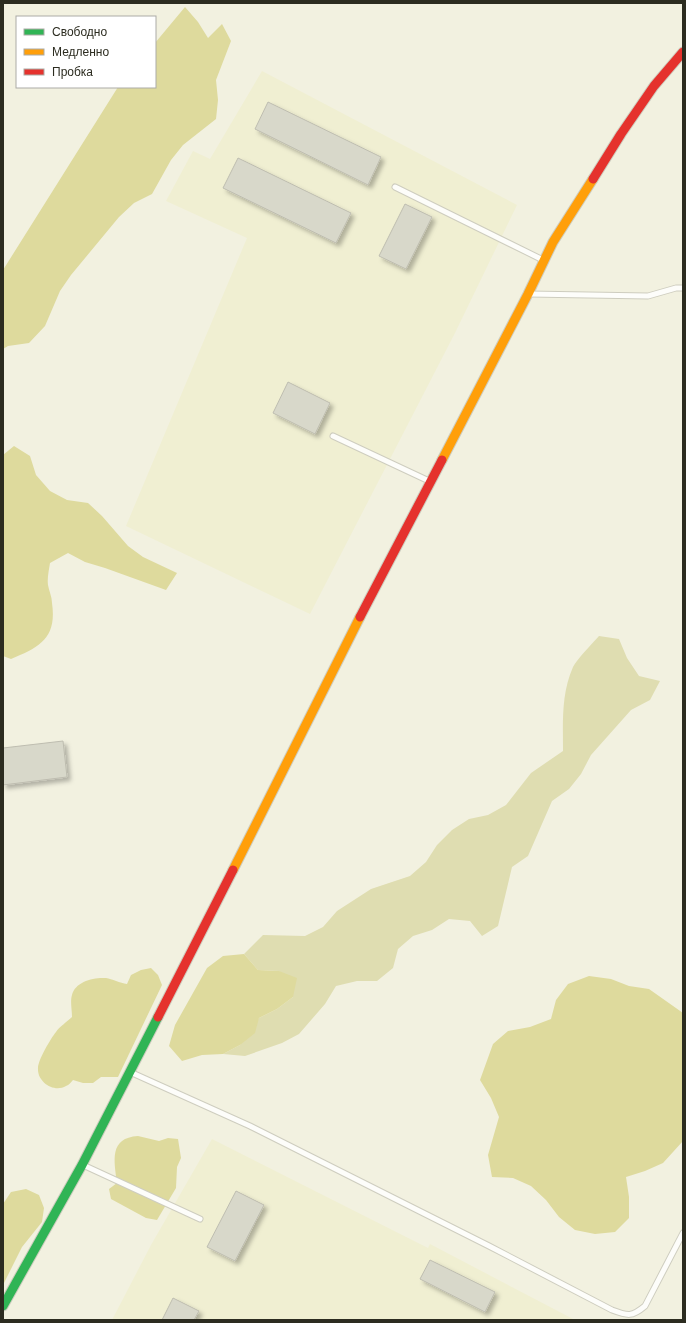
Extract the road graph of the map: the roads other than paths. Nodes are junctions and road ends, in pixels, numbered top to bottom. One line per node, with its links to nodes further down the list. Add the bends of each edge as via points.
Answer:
1 (683, 52): 3 (street, via 654,86 621,134 553,242)
2 (395, 187): 3 (lane)
3 (544, 261): 5 (street)
4 (683, 288): 5 (lane, via 648,296)
5 (528, 294): 7 (street)
6 (333, 436): 7 (lane)
7 (430, 482): 8 (street)
8 (129, 1072): 9 (street); 11 (lane, via 250,1126 625,1315 636,1314 645,1306)
9 (82, 1165): 10 (lane); 12 (street)
10 (200, 1219)
11 (683, 1233)
12 (3, 1306)

